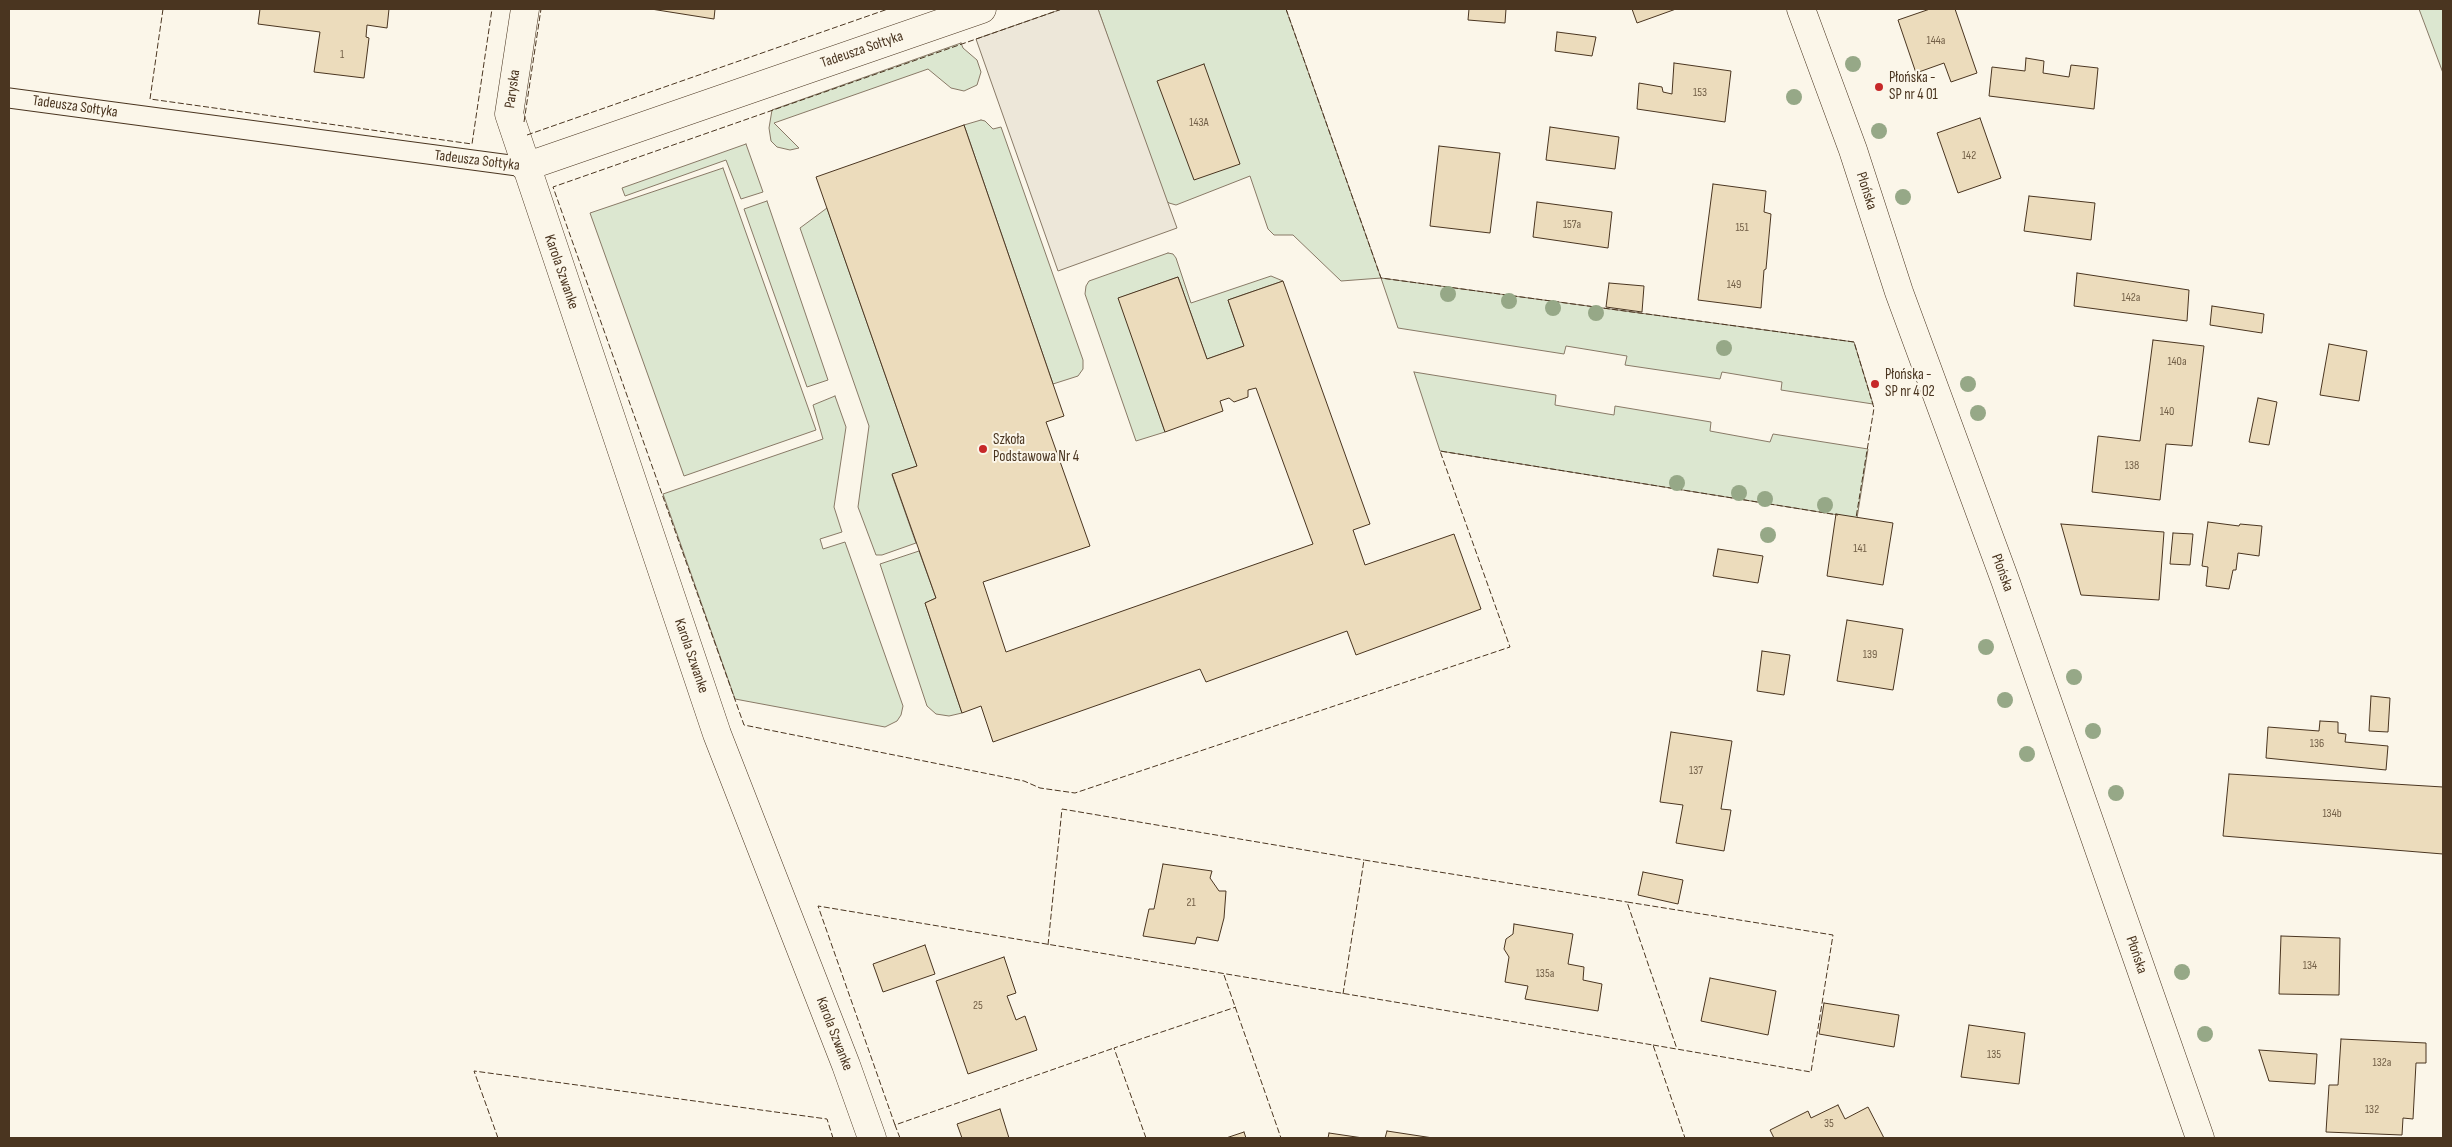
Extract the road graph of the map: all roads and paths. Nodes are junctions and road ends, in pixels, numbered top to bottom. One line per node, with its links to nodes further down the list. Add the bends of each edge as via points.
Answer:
1 (525, 9): 5 (street, Paryska, via 509,114)
2 (982, 9): 5 (street, Tadeusza Sołtyka)
3 (1801, 9): 7 (street, Płońska)
4 (9, 98): 5 (lane, Tadeusza Sołtyka)
5 (525, 167): 6 (street, Karola Szwanke, via 717,734)
6 (872, 1138)
7 (2200, 1138)

